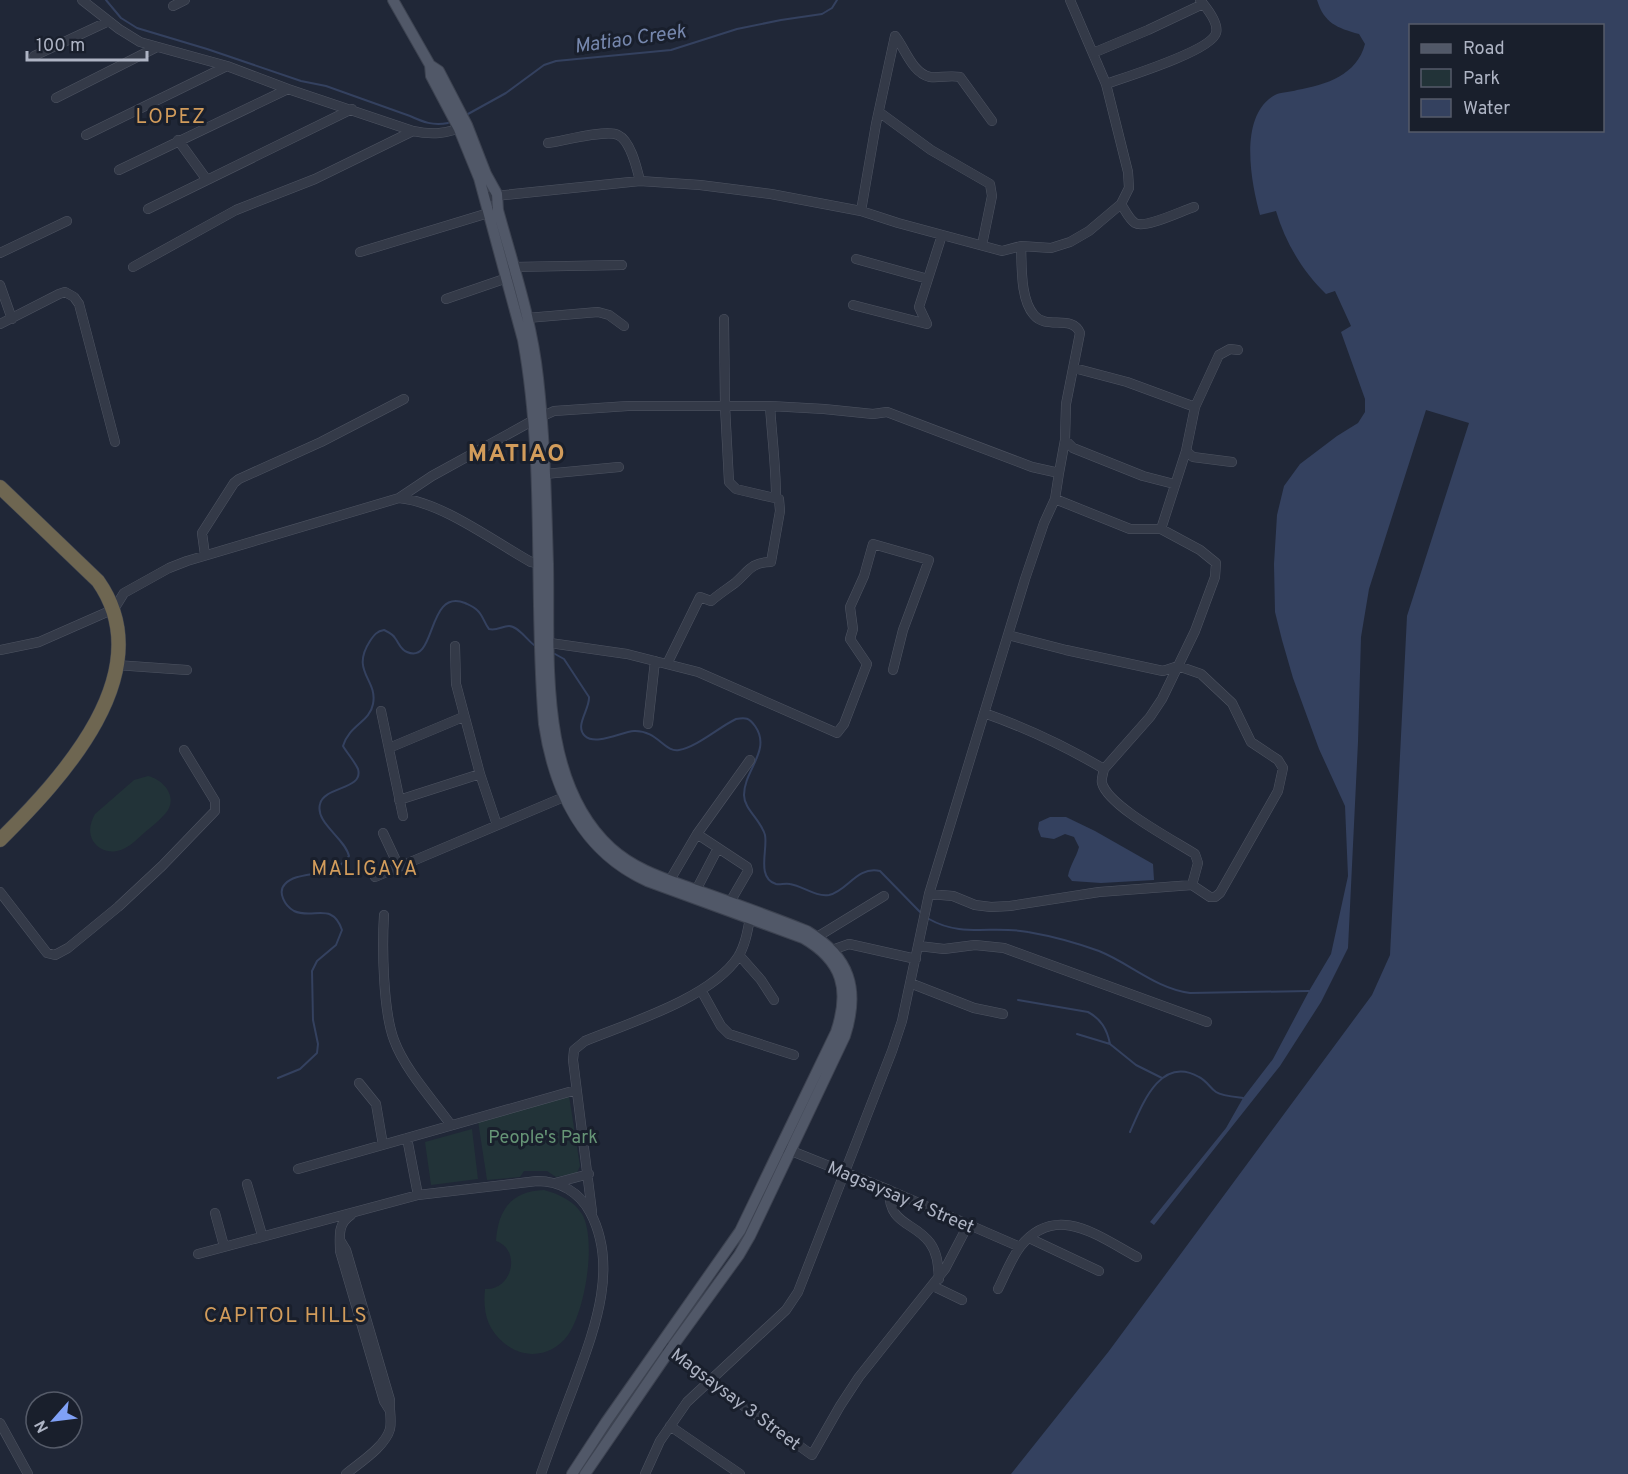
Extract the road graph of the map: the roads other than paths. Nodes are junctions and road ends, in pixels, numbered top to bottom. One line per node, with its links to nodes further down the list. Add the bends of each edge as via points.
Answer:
1 (82, 0): 7 (street)
2 (185, 0): 6 (street)
3 (393, 0): 18 (main road, via 430,65 439,71)
4 (1070, 0): 9 (street)
5 (1202, 2): 9 (street); 12 (street, via 1217,29 1211,41 1168,62)
6 (173, 6)
7 (109, 21): 8 (street, via 140,42); 10 (street)
8 (157, 47): 11 (street); 14 (street)
9 (1093, 53): 12 (street)
10 (34, 56)
11 (227, 66): 13 (street); 20 (street)
12 (1106, 84): 28 (street, via 1128,172 1129,188)
13 (288, 89): 15 (street); 21 (street)
14 (56, 98)
15 (352, 110): 19 (street); 24 (street)
16 (879, 112): 17 (street, via 895,36 922,73 930,77 960,77); 31 (street); 35 (street, via 931,150 990,184 992,196)
17 (992, 121)
18 (463, 127): 19 (street, via 444,133); 26 (main road); 27 (main road)
19 (413, 131): 41 (street, via 315,179 236,210)
20 (87, 135)
21 (178, 140): 23 (street); 24 (street)
22 (548, 143): 25 (street, via 617,134 630,152)
23 (118, 170)
24 (207, 180): 30 (street)
25 (640, 181): 26 (street); 31 (street, via 771,194)
26 (497, 194): 27 (street); 32 (main road)
27 (484, 197): 32 (main road)
28 (1121, 204): 29 (street, via 1130,218 1143,225); 36 (street, via 1070,242 1051,248)
29 (1194, 207)
30 (148, 209)
31 (861, 211): 34 (street)
32 (493, 212): 37 (street); 42 (main road); 43 (main road)
33 (67, 222): 38 (street)
34 (942, 235): 35 (street); 44 (street)
35 (982, 244): 36 (street, via 1002,251)
36 (1021, 246): 54 (street, via 1022,278 1034,316 1041,321 1077,327 1080,338)
37 (360, 252)
38 (0, 253)
39 (856, 259): 44 (street)
40 (622, 265): 42 (street)
41 (133, 267)
42 (513, 267): 48 (main road)
43 (507, 278): 46 (street); 59 (main road)
44 (928, 279): 47 (street, via 920,307 927,324)
45 (0, 285): 49 (street)
46 (446, 299)
47 (853, 305)
48 (527, 318): 52 (street, via 598,312); 59 (main road, via 535,360)
49 (12, 319): 51 (street); 61 (street, via 59,294 65,292 74,297)
50 (724, 319): 56 (street)
51 (0, 324)
52 (624, 326)
53 (1238, 350): 58 (street, via 1230,349 1219,355)
54 (1074, 368): 58 (street); 60 (street, via 1066,404)
55 (404, 399): 73 (street, via 239,479 204,528 201,536)
56 (725, 406): 57 (street); 59 (street, via 572,409); 69 (street, via 729,482 736,489)
57 (770, 406): 65 (street, via 887,412 1032,467); 69 (street)
58 (1196, 407): 62 (street)
59 (536, 418): 66 (main road); 70 (street); 74 (main road)
60 (1065, 440): 65 (street); 67 (street, via 1073,448)
61 (115, 442)
62 (1186, 451): 63 (street, via 1193,457); 67 (street)
63 (1232, 462)
64 (619, 467): 66 (street)
65 (1059, 473): 71 (street)
66 (545, 474): 74 (main road)
67 (1174, 484): 72 (street)
68 (0, 487): 76 (highway, via 98,580)
69 (776, 497): 83 (street, via 780,511 771,562 751,567 711,601 700,597)
70 (399, 498): 73 (street); 74 (street, via 430,506)
71 (1055, 499): 72 (street, via 1130,529); 78 (street)
72 (1161, 529): 85 (street, via 1212,558 1217,568)
73 (205, 555): 75 (street, via 169,568)
74 (543, 564): 79 (main road); 97 (main road, via 544,724 550,758)
75 (124, 593): 76 (street); 77 (street)
76 (107, 594): 77 (highway)
77 (114, 609): 81 (street, via 39,642); 84 (highway)
78 (1008, 635): 85 (street, via 1163,670); 89 (street)
79 (550, 643): 82 (street); 97 (main road, via 554,733)
80 (455, 646): 90 (street, via 456,684)
81 (0, 650)
82 (656, 661): 83 (street); 91 (street)
83 (667, 664): 87 (street, via 732,685 837,733 867,664 850,639 850,607 873,544 929,560)
84 (116, 665): 86 (street); 103 (highway, via 102,711 77,753)
85 (1178, 666): 95 (street, via 1150,717); 109 (street, via 1201,674 1232,703 1251,742 1278,760 1283,768 1278,791 1220,893 1210,897)
86 (187, 670)
87 (893, 670)
88 (381, 711): 92 (street)
89 (984, 713): 95 (street, via 1048,738); 112 (street)
90 (463, 717): 92 (street); 96 (street)
91 (648, 724)
92 (389, 748): 98 (street)
93 (184, 750): 110 (street, via 215,801 215,811 162,866 68,948 55,955 43,949)
94 (750, 760): 102 (street)
95 (1104, 770): 109 (street, via 1101,781 1118,805 1195,854 1198,863)
96 (480, 774): 98 (street); 100 (street)
97 (568, 795): 100 (street); 105 (main road, via 588,837)
98 (399, 800): 99 (street)
99 (402, 816)
100 (497, 825): 106 (street)
101 (383, 833): 106 (street)
102 (697, 834): 104 (street); 108 (street)
103 (0, 840)
104 (718, 848): 111 (street); 114 (street, via 748,869)
105 (616, 858): 108 (main road); 111 (main road, via 637,877)
106 (399, 867): 107 (street)
107 (375, 877)
108 (670, 880): 111 (main road)
109 (1192, 885): 112 (street, via 1099,892 991,907)
110 (0, 892)
111 (694, 894): 114 (main road); 115 (main road)
112 (929, 894): 118 (street)
113 (884, 896): 117 (street)
114 (730, 902): 115 (main road)
115 (751, 914): 117 (main road); 120 (street); 133 (main road, via 819,949 834,967 843,988 843,1013)
116 (384, 915): 130 (street, via 385,973 394,1041)
117 (817, 937): 119 (main road)
118 (918, 945): 121 (street); 126 (street, via 944,949 975,945 1004,948)
119 (832, 950): 121 (street, via 849,944); 133 (main road, via 851,986 851,1014 844,1036)
120 (739, 955): 123 (street, via 721,976); 124 (street)
121 (916, 959): 122 (street)
122 (910, 983): 125 (street, via 974,1008); 135 (street, via 892,1051)
123 (700, 990): 127 (street, via 729,1034); 129 (street, via 578,1045 573,1060)
124 (774, 1000)
125 (1003, 1014)
126 (1207, 1022)
127 (794, 1055)
128 (359, 1083): 132 (street, via 376,1104)
129 (576, 1090): 130 (street); 136 (street)
130 (451, 1125): 131 (street)
131 (407, 1138): 132 (street); 140 (street)
132 (383, 1145): 134 (street)
133 (786, 1149): 135 (street, Magsaysay 4 Street); 156 (main road, via 740,1231)
134 (298, 1169)
135 (844, 1173): 139 (street, Magsaysay 4 Street); 157 (street, via 792,1301)
136 (589, 1174): 137 (street); 143 (street)
137 (555, 1183): 140 (street, via 528,1181); 143 (street, via 578,1196)
138 (247, 1184): 145 (street)
139 (889, 1190): 144 (street, Magsaysay 4 Street); 153 (street, via 897,1218 931,1244 937,1260)
140 (418, 1196): 142 (street)
141 (214, 1213): 148 (street)
142 (354, 1213): 145 (street); 147 (street, via 343,1221)
143 (593, 1217): 163 (street, via 602,1258 601,1300)
144 (968, 1225): 149 (street, Magsaysay 4 Street); 153 (street)
145 (262, 1235): 148 (street)
146 (1029, 1238): 149 (street); 151 (street, via 1053,1224 1073,1226); 152 (street)
147 (340, 1240): 158 (street, via 348,1281); 158 (street, via 378,1358)
148 (224, 1246): 150 (street)
149 (1020, 1247): 154 (street)
150 (198, 1254)
151 (1137, 1257)
152 (1099, 1271)
153 (936, 1283): 155 (street); 157 (street, Magsaysay 3 Street, via 859,1377 812,1455)
154 (998, 1289)
155 (962, 1300)
156 (665, 1346): 157 (street, Magsaysay 3 Street); 164 (main road, via 600,1430); 165 (main road)
157 (709, 1380): 160 (street)
158 (389, 1409): 162 (street, via 390,1429 385,1439)
159 (0, 1423): 161 (street)
160 (669, 1426): 166 (street); 167 (street)
161 (28, 1474)
162 (346, 1474)
163 (541, 1474)
164 (572, 1474)
165 (585, 1474)
166 (645, 1474)
167 (740, 1474)

